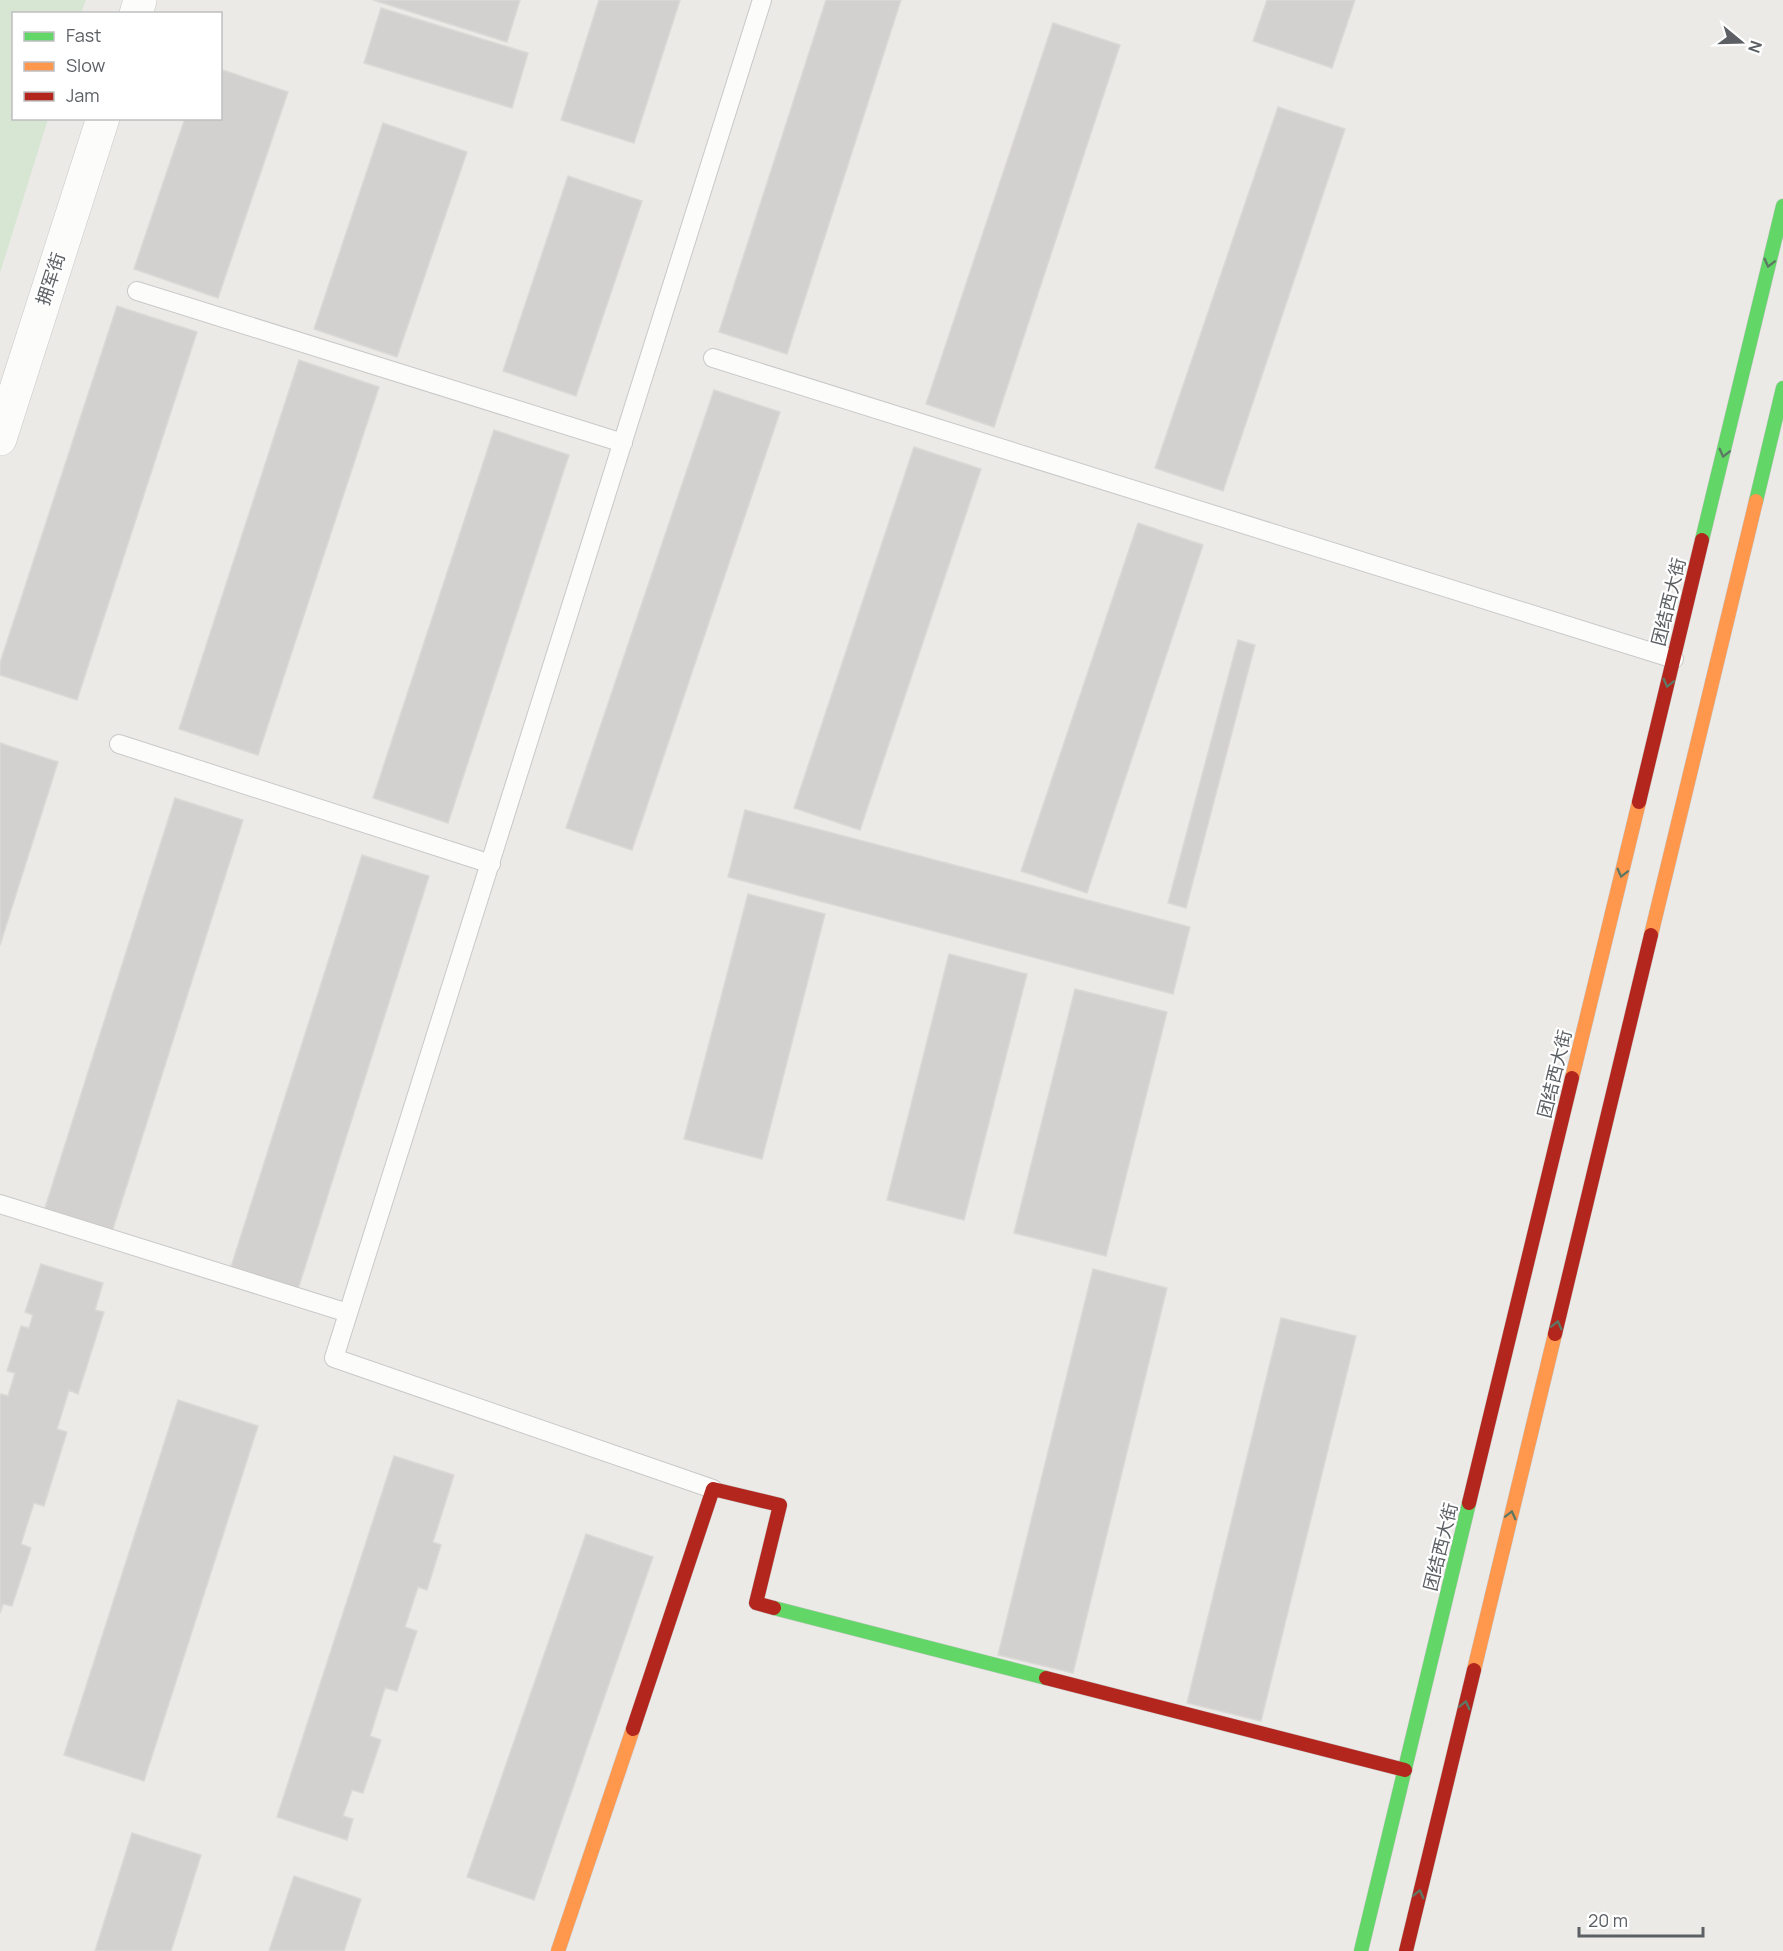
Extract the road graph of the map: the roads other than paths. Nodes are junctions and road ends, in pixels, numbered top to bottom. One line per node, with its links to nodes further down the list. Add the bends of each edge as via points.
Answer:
1 (762, 0): 8 (lane)
2 (102, 120): 7 (street, 拥军街)
3 (1783, 206): 9 (main road, 团结西大街, one-way to 9)
4 (137, 291): 8 (lane)
5 (713, 358): 9 (lane)
6 (1783, 388): 18 (main road, one-way to 6)
7 (0, 439)
8 (623, 443): 11 (lane)
9 (1674, 659): 15 (main road, 团结西大街, one-way to 15)
10 (119, 744): 11 (lane)
11 (491, 864): 13 (lane)
12 (0, 1204): 13 (lane)
13 (348, 1313): 14 (lane, via 334,1358)
14 (713, 1490): 15 (main road, via 780,1505 756,1603); 16 (main road)
15 (1405, 1770): 17 (main road, 团结西大街)
16 (558, 1951)
17 (1362, 1951)
18 (1406, 1951)

